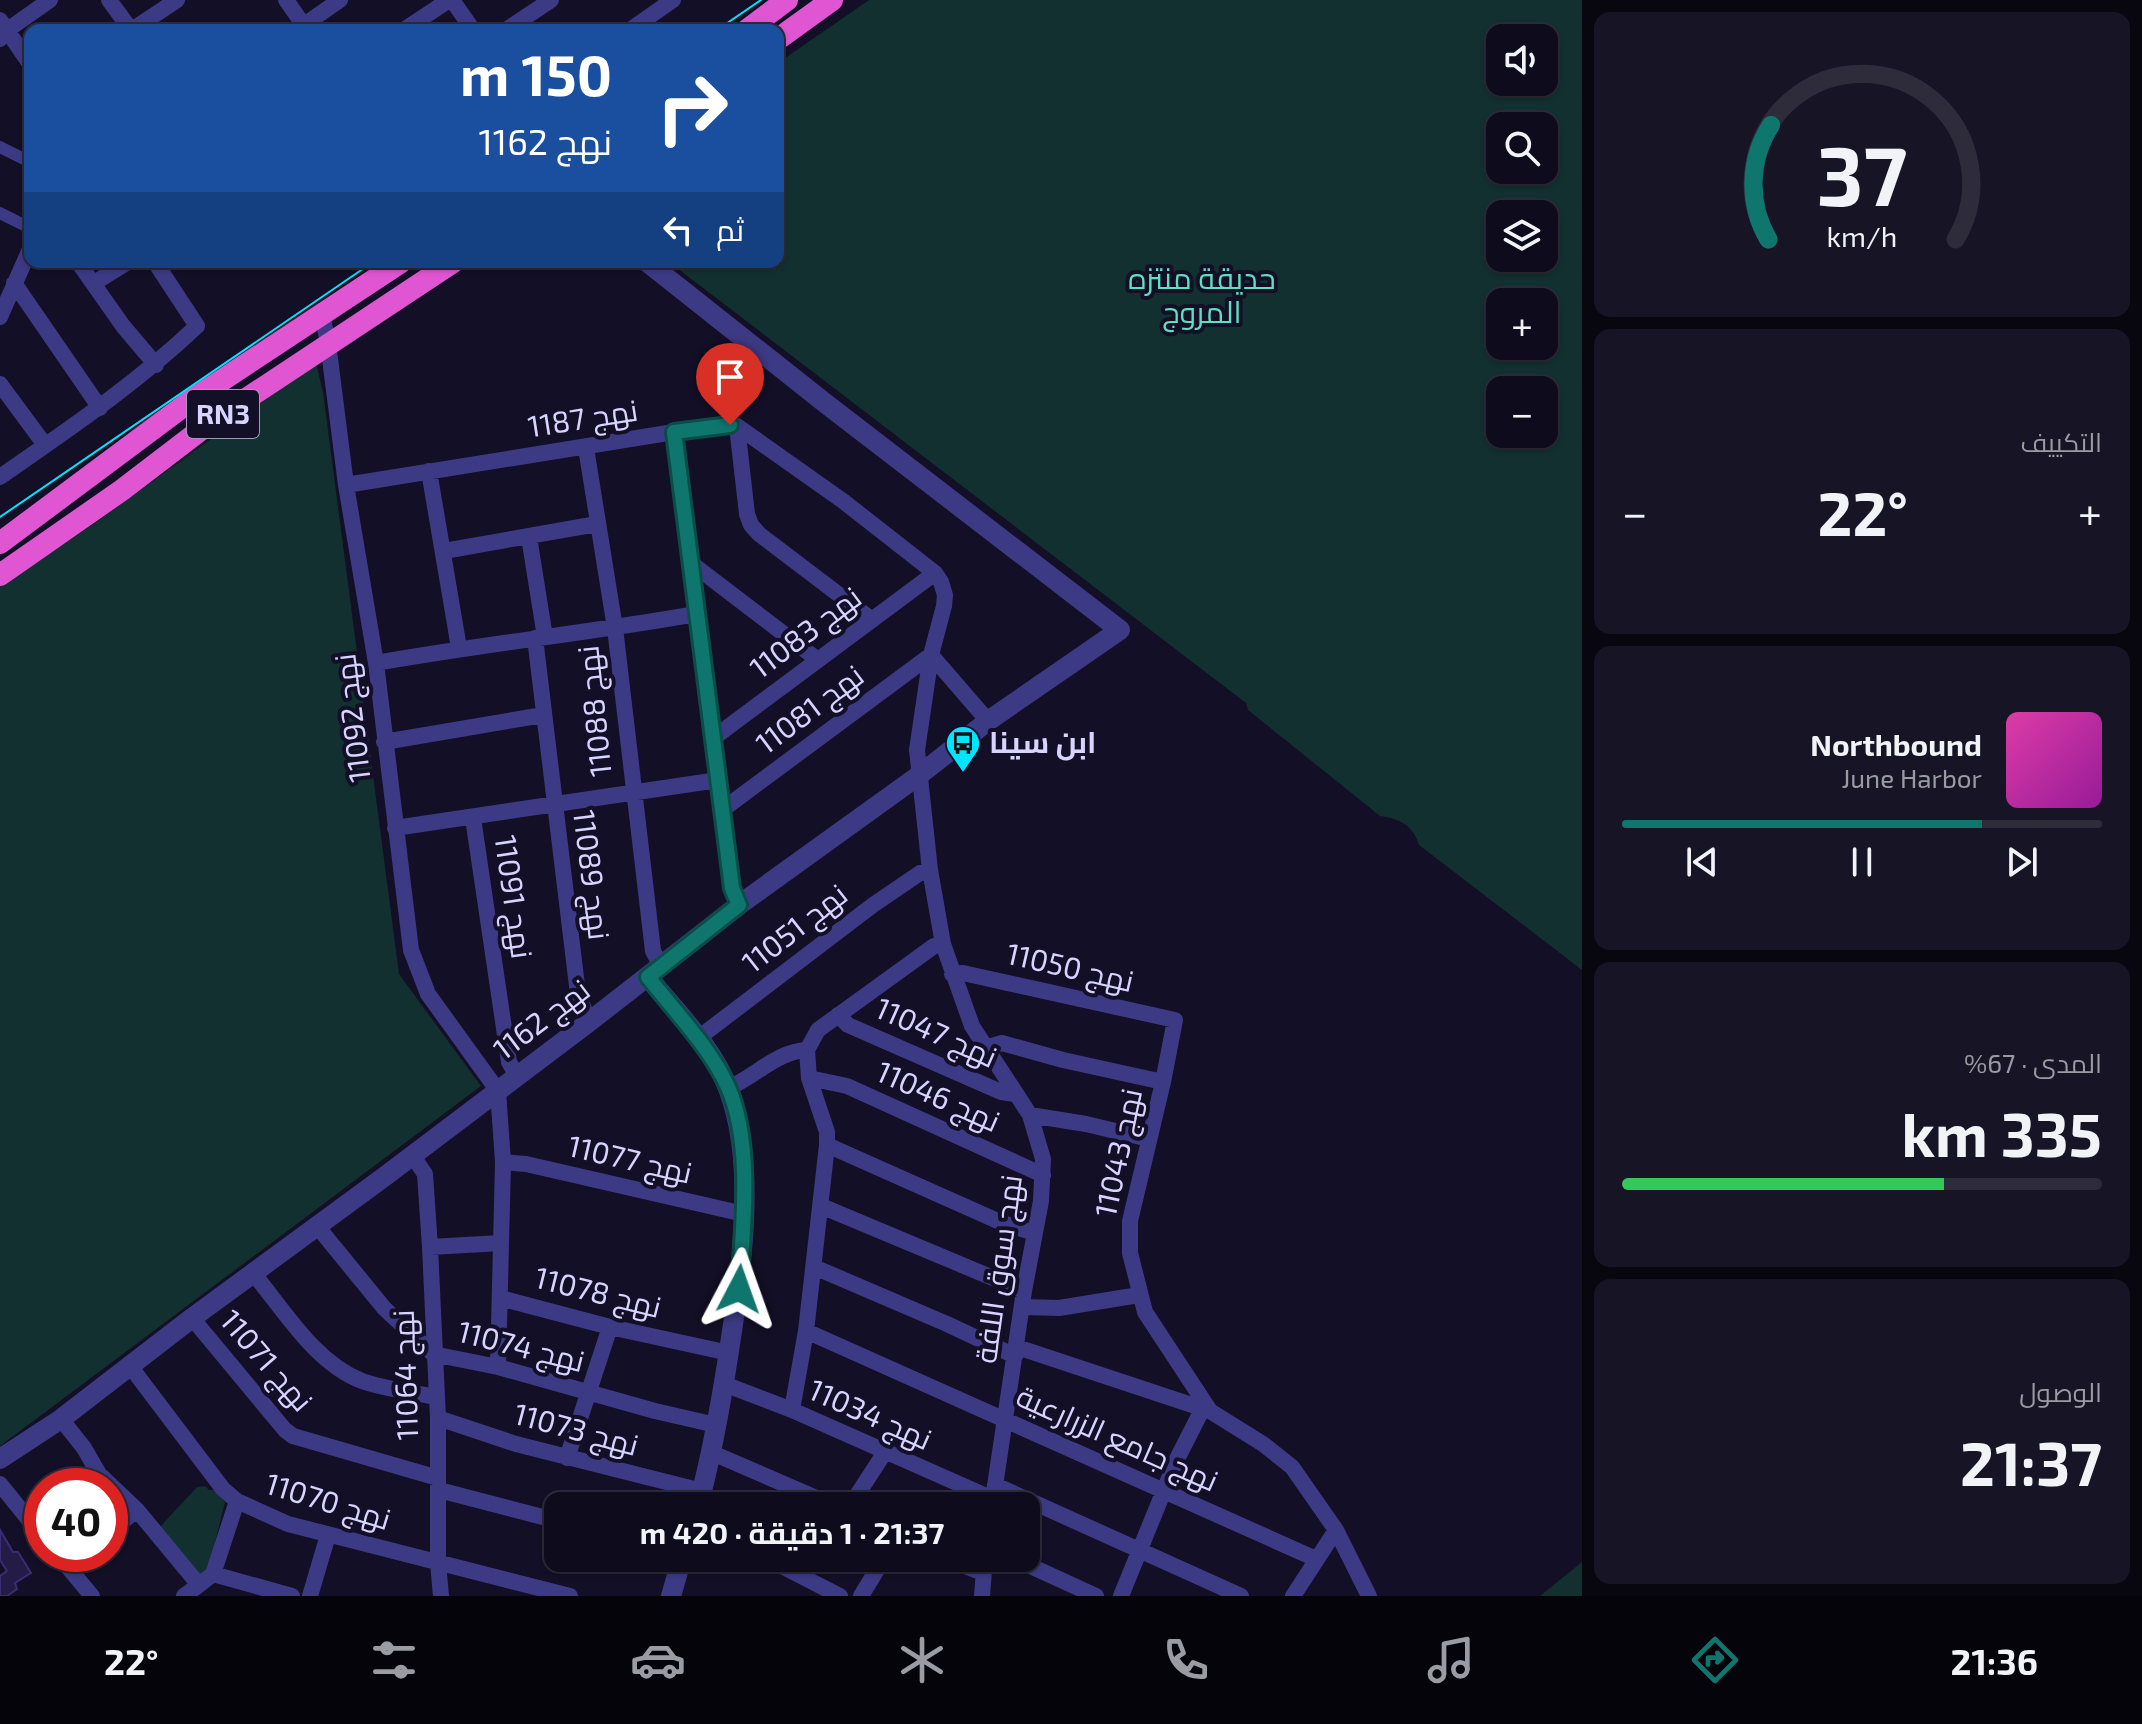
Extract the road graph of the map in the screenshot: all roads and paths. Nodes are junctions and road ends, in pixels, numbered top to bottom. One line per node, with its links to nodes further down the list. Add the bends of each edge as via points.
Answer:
1 (50, 0): 20 (street)
2 (109, 0): 11 (street)
3 (177, 0): 12 (street)
4 (286, 0): 13 (street)
5 (340, 0): 14 (street)
6 (451, 0): 15 (street); 16 (street)
7 (551, 0): 17 (street)
8 (673, 0): 18 (street)
9 (787, 0): 19 (highway)
10 (832, 0): 21 (highway)
11 (127, 24)
12 (140, 24)
13 (302, 24)
14 (310, 24)
15 (413, 24)
16 (469, 24)
17 (515, 24)
18 (639, 24)
19 (755, 24)
20 (2, 30): 22 (street)
21 (784, 35)
22 (24, 57)
23 (0, 147): 24 (street)
24 (24, 159)
25 (0, 213): 26 (street)
26 (24, 225)
27 (24, 260): 35 (street)
28 (83, 268): 34 (street)
29 (118, 268): 34 (street)
30 (159, 268): 39 (street, via 197,326)
31 (392, 268): 36 (highway, RN3)
32 (444, 268): 38 (highway, RN3)
33 (655, 268): 65 (street, نهج 1162, via 1120,630)
34 (94, 283): 39 (street)
35 (8, 288): 37 (street); 41 (street)
36 (322, 314): 38 (street, نهج 11092); 51 (highway, RN3, via 189,402)
37 (0, 317)
38 (328, 343): 48 (street, نهج 11092); 55 (highway, RN3)
39 (156, 365): 41 (street)
40 (0, 384): 44 (street)
41 (100, 408): 44 (street)
42 (737, 426): 43 (street, نهج 1187); 54 (street); 57 (street, via 751,525)
43 (674, 432): 45 (street, نهج 1187); 53 (street)
44 (45, 445): 47 (street)
45 (586, 448): 46 (street, نهج 1187); 49 (street, نهج 11088)
46 (429, 471): 48 (street, نهج 1187); 52 (street)
47 (0, 477)
48 (346, 485): 63 (street, نهج 11092)
49 (597, 524): 50 (street); 58 (street, نهج 11088)
50 (529, 537): 52 (street); 59 (street, نهج 11089)
51 (0, 543)
52 (444, 551): 60 (street)
53 (691, 563): 56 (street); 62 (street)
54 (935, 573): 57 (street, نهج 11083); 61 (street, via 945,595)
55 (0, 575)
56 (696, 614): 58 (street); 66 (street)
57 (871, 619): 62 (street, نهج 11083)
58 (615, 628): 59 (street); 70 (street, نهج 11088)
59 (540, 638): 60 (street); 64 (street, نهج 11089)
60 (459, 648): 63 (street)
61 (931, 655): 65 (street); 68 (street); 72 (street, نهج 11081)
62 (818, 660): 66 (street, نهج 11083)
63 (376, 663): 67 (street, نهج 11092)
64 (543, 715): 67 (street); 71 (street, نهج 11089)
65 (988, 721): 68 (street, نهج 1162)
66 (712, 739): 69 (street)
67 (384, 742): 74 (street, نهج 11092)
68 (918, 776): 75 (street, نهج سوق اللفة); 76 (street, نهج 1162)
69 (718, 780): 70 (street); 72 (street)
70 (632, 792): 71 (street); 78 (street, نهج 11088)
71 (554, 805): 73 (street); 82 (street, نهج 11089, via 578,994)
72 (722, 810): 76 (street)
73 (473, 818): 74 (street); 86 (street, نهج 11091, via 509,1062)
74 (395, 828): 90 (street, نهج 11092, via 411,950 420,976)
75 (930, 870): 77 (street, نهج سوق اللفة); 83 (street, نهج 11051, via 873,905)
76 (739, 905): 78 (street, نهج 1162)
77 (943, 944): 79 (street, نهج سوق اللفة); 80 (street)
78 (655, 972): 82 (street, نهج 1162); 83 (street)
79 (952, 974): 81 (street, نهج 11050); 84 (street, نهج سوق اللفة)
80 (838, 1015): 85 (street, via 818,1030); 91 (street, نهج 11047, via 848,1025)
81 (1175, 1020): 88 (street, نهج 11043)
82 (589, 1022): 86 (street, نهج 1162)
83 (697, 1039): 89 (street)
84 (985, 1048): 88 (street, via 1002,1043); 91 (street, نهج سوق اللفة)
85 (807, 1050): 87 (street); 89 (street, via 791,1050)
86 (517, 1076): 90 (street, نهج 1162)
87 (809, 1078): 94 (street); 97 (street, نهج 11046, via 847,1086)
88 (1163, 1082): 93 (street, نهج 11043)
89 (728, 1088): 99 (street, via 739,1122)
90 (498, 1091): 95 (street, نهج 1162); 96 (street, نهج 11078)
91 (1015, 1094): 92 (street, نهج سوق اللفة)
92 (1030, 1115): 93 (street); 97 (street, نهج سوق اللفة)
93 (1149, 1139): 106 (street, نهج 11043, via 1130,1221)
94 (827, 1145): 98 (street); 101 (street)
95 (412, 1155): 100 (street, نهج 1162); 103 (street, نهج 11064, via 425,1174)
96 (503, 1162): 99 (street, نهج 11077); 102 (street, نهج 11078)
97 (1043, 1175): 101 (street, نهج سوق اللفة)
98 (821, 1206): 104 (street); 108 (street)
99 (744, 1214): 113 (street)
100 (317, 1226): 105 (street, نهج 1162); 114 (street, نهج 11074, via 384,1308)
101 (1034, 1233): 108 (street, نهج سوق اللفة)
102 (501, 1243): 103 (street); 107 (street, نهج 11078)
103 (430, 1247): 114 (street, نهج 11064)
104 (814, 1267): 111 (street); 112 (street)
105 (253, 1273): 109 (street, نهج 1162); 119 (street, via 341,1371 364,1382)
106 (1139, 1295): 108 (street, via 1059,1308); 120 (street, نهج 11043)
107 (500, 1298): 110 (street, نهج 11078); 116 (street, نهج 11078)
108 (1024, 1299): 112 (street, نهج سوق اللفة)
109 (192, 1318): 115 (street, نهج 1162); 131 (street, نهج 11071, via 293,1436)
110 (610, 1327): 113 (street, نهج 11078); 118 (street)
111 (806, 1331): 121 (street); 123 (street, نهج جامع الزرارعية)
112 (1016, 1352): 120 (street); 123 (street, نهج سوق اللفة)
113 (729, 1353): 117 (street)
114 (433, 1354): 116 (street, نهج 11074); 119 (street, نهج 11064)
115 (130, 1366): 124 (street, نهج 1162); 139 (street, نهج 11070)
116 (498, 1367): 118 (street, نهج 11074)
117 (724, 1384): 121 (street, نهج 11034); 125 (street)
118 (589, 1392): 125 (street, نهج 11074); 128 (street)
119 (435, 1397): 122 (street, نهج 11064)
120 (1207, 1409): 138 (street, via 1179,1453); 145 (street, نهج 11043, via 1292,1467)
121 (792, 1410): 127 (street, نهج 11034)
122 (438, 1418): 128 (street, نهج 11073); 131 (street, نهج 11064)
123 (1005, 1418): 137 (street, نهج سوق اللفة); 138 (street, نهج جامع الزرارعية)
124 (61, 1419): 129 (street, نهج 1162); 140 (street, via 99,1474)
125 (716, 1425): 126 (street)
126 (710, 1452): 133 (street); 134 (street)
127 (885, 1452): 135 (street); 136 (street, نهج 11034)
128 (567, 1458): 132 (street, نهج 11073)
129 (0, 1459)
130 (0, 1484): 141 (street)
131 (439, 1484): 144 (street, نهج 11071); 149 (street, نهج 11064)
132 (677, 1492)
133 (701, 1492)
134 (803, 1492)
135 (859, 1492)
136 (981, 1492)
137 (994, 1492)
138 (1165, 1492): 147 (street); 148 (street, نهج جامع الزرارعية)
139 (237, 1501): 146 (street, نهج 11070); 156 (street)
140 (137, 1510): 143 (street); 156 (street)
141 (24, 1514)
142 (1040, 1514): 147 (street, نهج 11034)
143 (128, 1517)
144 (544, 1517)
145 (1336, 1530): 148 (street); 172 (street, نهج 11043)
146 (328, 1535): 149 (street, نهج 11070); 162 (street)
147 (1141, 1551): 169 (street); 170 (street, نهج 11034)
148 (1316, 1559): 171 (street)
149 (438, 1563): 157 (street, نهج 11070); 163 (street, نهج 11064)
150 (1040, 1570): 168 (street)
151 (71, 1572): 159 (street)
152 (680, 1572): 158 (street)
153 (793, 1572): 165 (street)
154 (876, 1572): 166 (street)
155 (984, 1572): 167 (street)
156 (206, 1580): 160 (street); 161 (street)
157 (536, 1592): 164 (street, نهج 11070)
158 (677, 1593)
159 (92, 1596)
160 (184, 1596)
161 (292, 1596)
162 (310, 1596)
163 (441, 1596)
164 (570, 1596)
165 (840, 1596)
166 (861, 1596)
167 (982, 1596)
168 (1096, 1596)
169 (1121, 1596)
170 (1241, 1596)
171 (1293, 1596)
172 (1369, 1596)

